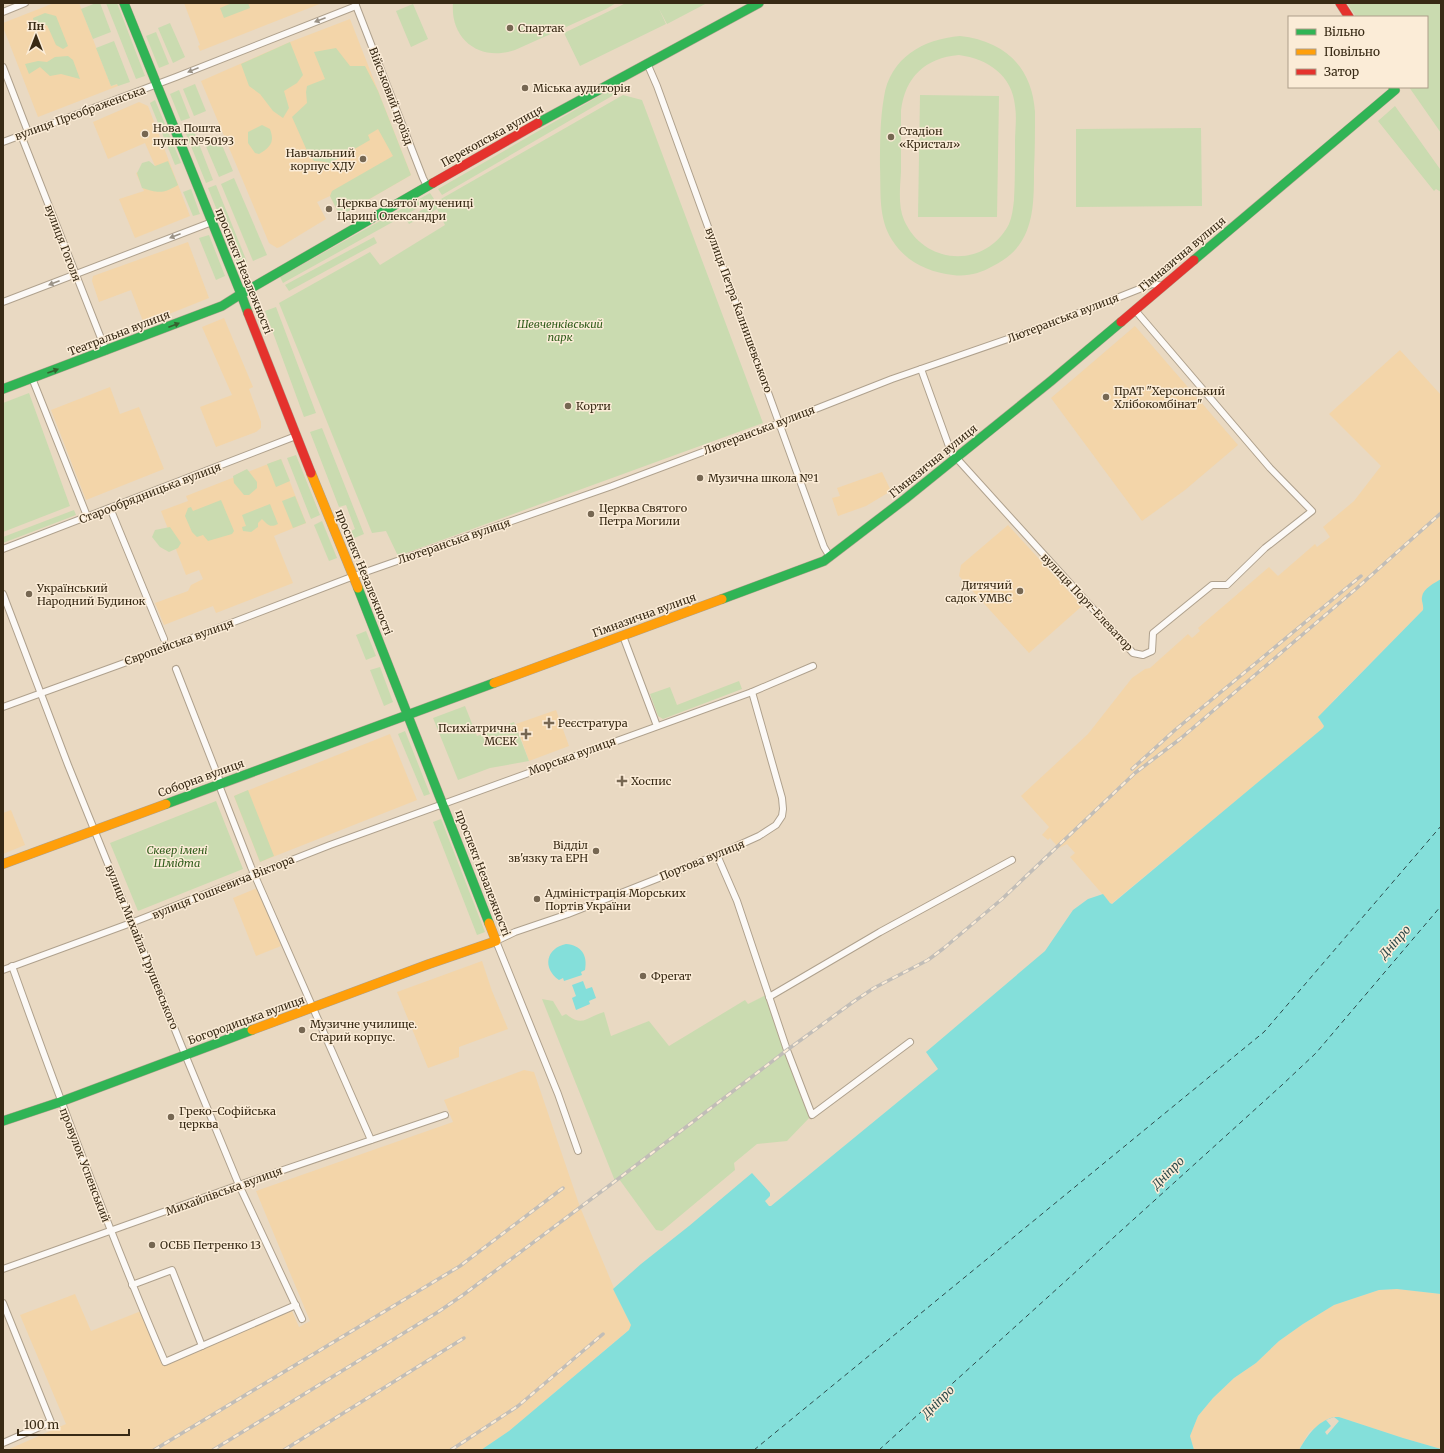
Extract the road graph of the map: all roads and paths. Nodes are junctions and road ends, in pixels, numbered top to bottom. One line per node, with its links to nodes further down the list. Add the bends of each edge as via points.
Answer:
1 (26, 3): 6 (street)
2 (124, 3): 10 (street, проспект Незалежності)
3 (759, 3): 8 (street, Перекопська вулиця)
4 (1340, 3): 7 (street)
5 (356, 4): 10 (street, вулиця Преображенська, one-way to 10); 15 (street, Військовий проїзд)
6 (3, 12)
7 (1348, 16)
8 (647, 63): 15 (street, Перекопська вулиця); 26 (street, вулиця Петра Калнишевського, via 658,86)
9 (3, 67): 12 (street)
10 (157, 84): 12 (street, вулиця Преображенська); 16 (street, проспект Незалежності)
11 (1394, 88): 18 (street, Гімназична вулиця)
12 (28, 132): 13 (street, вулиця Преображенська)
13 (22, 135): 14 (street, вулиця Преображенська); 17 (street, вулиця Гоголя)
14 (3, 142)
15 (427, 186): 19 (street, Перекопська вулиця)
16 (212, 222): 17 (street, one-way to 17); 19 (street, проспект Незалежності)
17 (75, 274): 20 (street, one-way to 20); 22 (street, вулиця Гоголя)
18 (1163, 286): 21 (street, Гімназична вулиця); 23 (street, Лютеранська вулиця, via 1152,284 1051,324)
19 (241, 294): 22 (street, Театральна вулиця, one-way to 19, via 222,306); 27 (street, проспект Незалежності)
20 (3, 302)
21 (1135, 310): 28 (street, Гімназична вулиця); 28 (street, вулиця Порт-Елеватор, via 1270,468 1312,511 1265,548 1227,585 1212,585 1153,633 1152,651 1143,655 1134,653)
22 (106, 351): 24 (street, Театральна вулиця, one-way to 22)
23 (921, 369): 26 (street, Лютеранська вулиця); 28 (street, вулиця Порт-Елеватор)
24 (32, 378): 25 (street, Театральна вулиця); 30 (street)
25 (3, 389)
26 (780, 423): 32 (street, вулиця Петра Калнишевського, via 824,547); 33 (street, Лютеранська вулиця, via 560,505)
27 (296, 436): 29 (street, Старообрядницька вулиця); 33 (street, проспект Незалежності)
28 (955, 457): 32 (street, Гімназична вулиця)
29 (110, 508): 30 (street, Старообрядницька вулиця); 36 (street)
30 (87, 516): 31 (street, Старообрядницька вулиця)
31 (3, 549)
32 (830, 557): 35 (street, Гімназична вулиця)
33 (354, 576): 39 (street, Європейська вулиця, via 177,644); 42 (street, проспект Незалежності)
34 (3, 594): 39 (street, вулиця Михайла Грушевського)
35 (623, 636): 42 (street, Гімназична вулиця); 43 (street)
36 (164, 639)
37 (813, 666): 40 (street, Морська вулиця)
38 (176, 669): 44 (street)
39 (41, 692): 41 (street, Європейська вулиця); 46 (street, вулиця Михайла Грушевського)
40 (752, 692): 43 (street, Морська вулиця); 47 (street, Портова вулиця, via 782,798 782,816 776,825 759,836)
41 (3, 707)
42 (407, 715): 44 (street, Соборна вулиця); 45 (street, проспект Незалежності)
43 (657, 726): 45 (street, Морська вулиця)
44 (220, 785): 46 (street, Соборна вулиця); 50 (street)
45 (443, 804): 50 (street, вулиця Гошкевича Віктора); 52 (street, проспект Незалежності)
46 (94, 830): 49 (street, Соборна вулиця); 51 (street, вулиця Михайла Грушевського)
47 (717, 855): 52 (street, Портова вулиця); 55 (street, via 737,901)
48 (1012, 860): 55 (street, via 880,932)
49 (3, 864)
50 (254, 874): 51 (street, вулиця Гошкевича Віктора); 56 (street)
51 (131, 923): 53 (street, вулиця Гошкевича Віктора); 58 (street, вулиця Михайла Грушевського)
52 (496, 941): 56 (street, Богородицька вулиця); 63 (street, проспект Незалежності, via 558,1094)
53 (12, 966): 54 (street, вулиця Гошкевича Віктора); 59 (street, провулок Успенський)
54 (3, 970)
55 (769, 997): 57 (street, via 786,1050 812,1114)
56 (312, 1009): 58 (street, Богородицька вулиця); 62 (street)
57 (910, 1042)
58 (185, 1054): 59 (street, Богородицька вулиця); 64 (street, вулиця Михайла Грушевського)
59 (60, 1102): 61 (street, Богородицька вулиця); 65 (street, провулок Успенський)
60 (445, 1114): 62 (street, Михайлівська вулиця)
61 (3, 1121)
62 (371, 1140): 64 (street, Михайлівська вулиця)
63 (578, 1151)
64 (239, 1185): 65 (street, Михайлівська вулиця); 69 (street, вулиця Михайла Грушевського)
65 (111, 1232): 66 (street, Михайлівська вулиця); 67 (street, провулок Успенський)
66 (3, 1269)
67 (132, 1285): 71 (street, провулок Успенський, via 165,1362); 71 (street, via 172,1270)
68 (3, 1303): 72 (street, via 51,1422)
69 (296, 1305): 70 (street, вулиця Михайла Грушевського); 71 (street)
70 (302, 1318)
71 (202, 1346)
72 (3, 1443)

